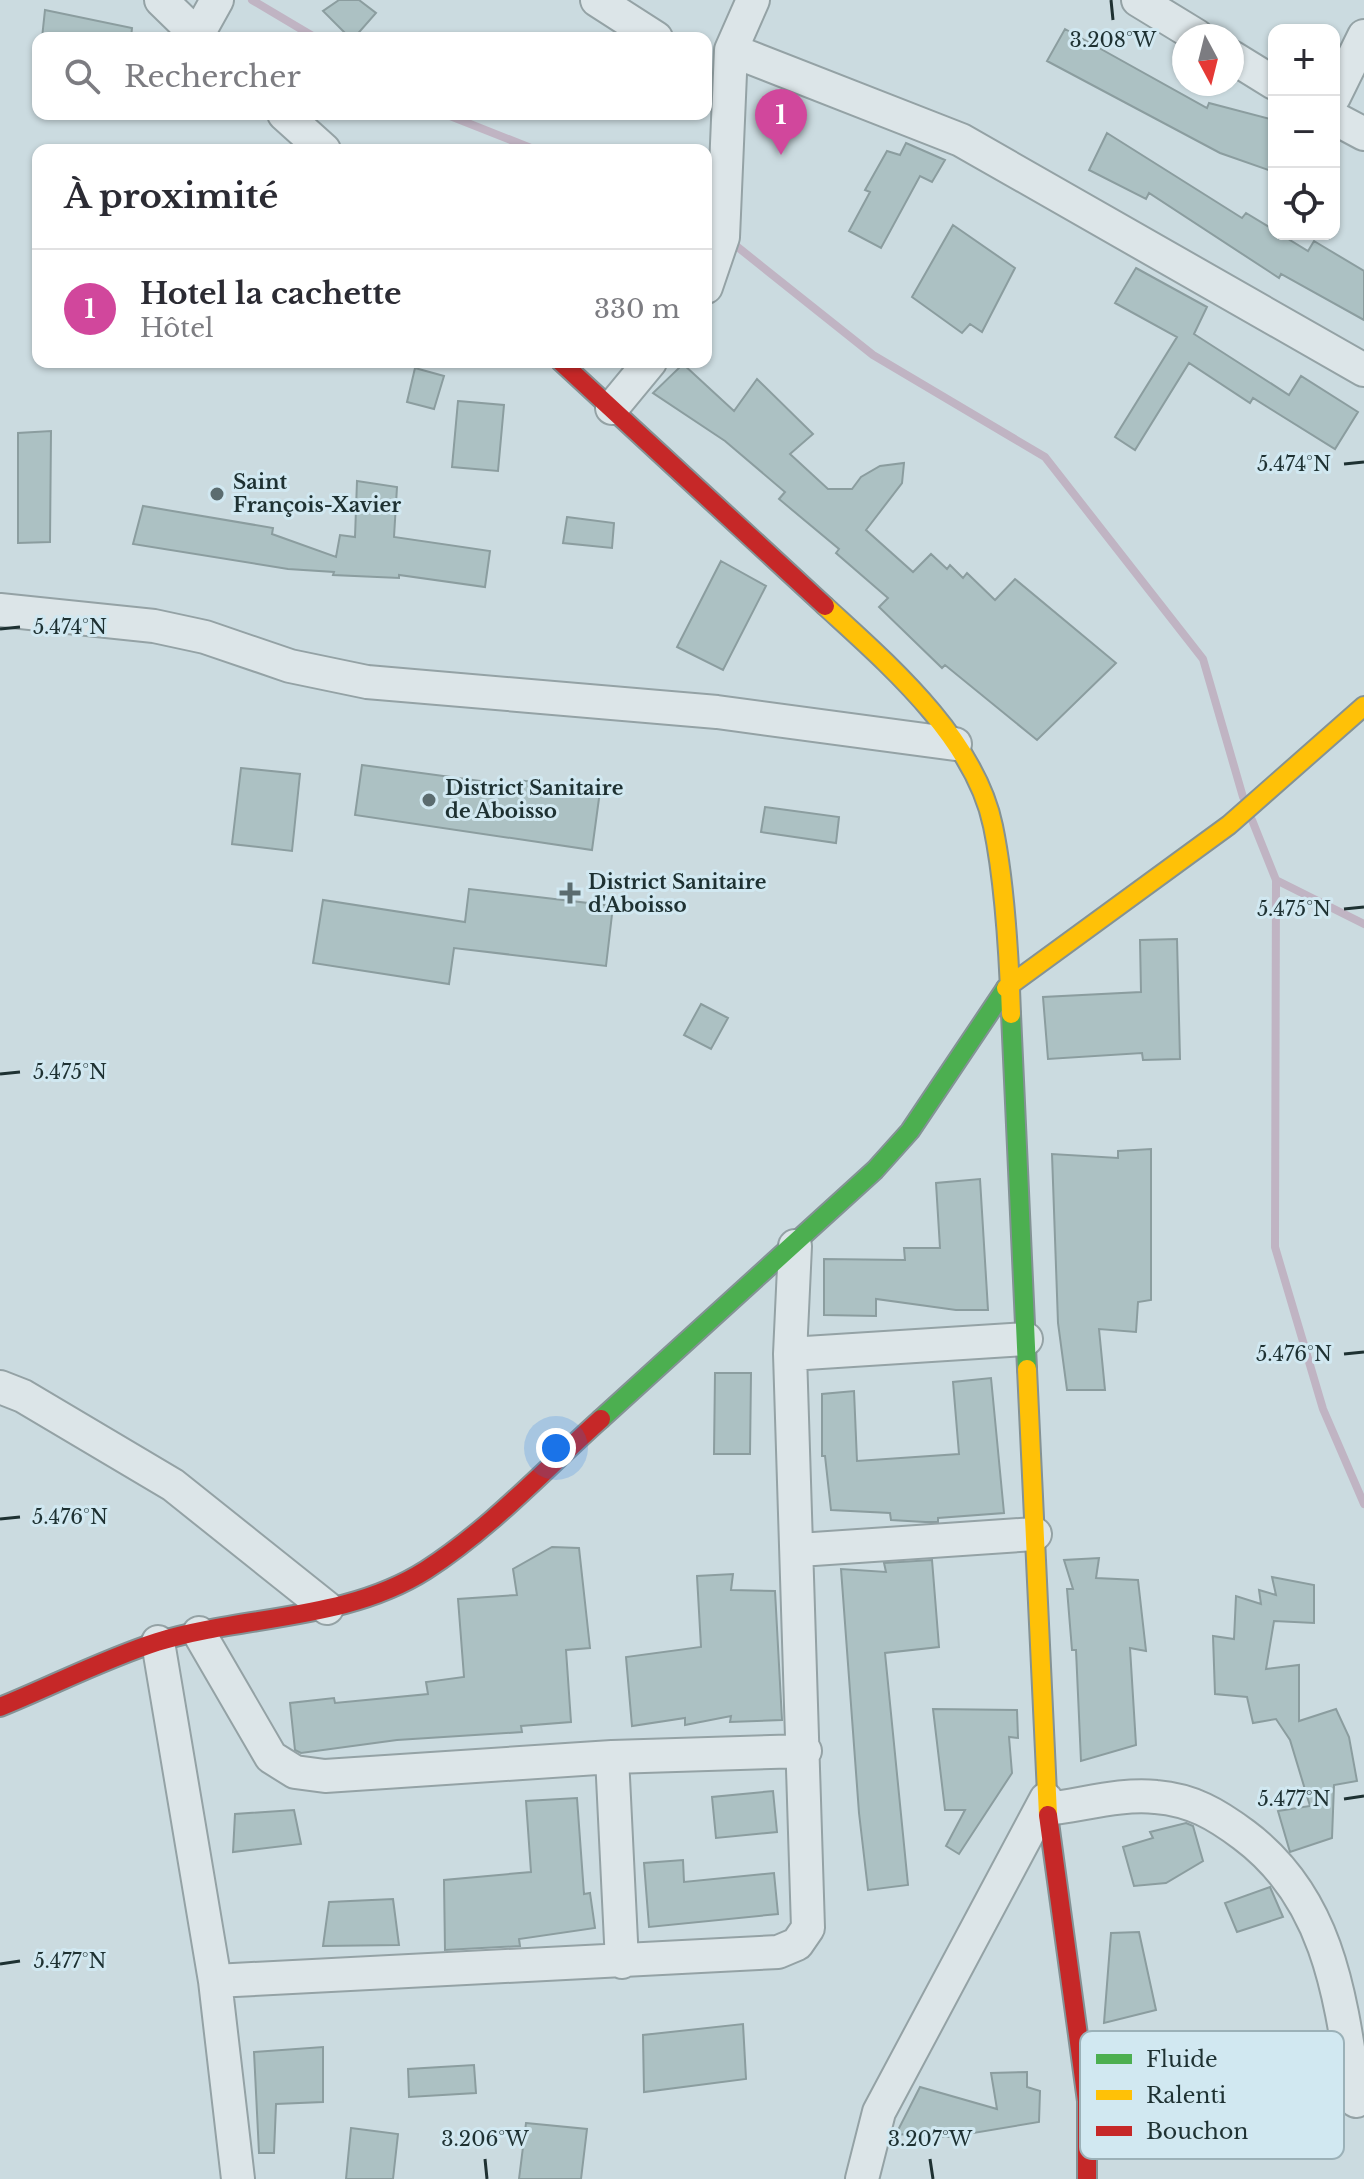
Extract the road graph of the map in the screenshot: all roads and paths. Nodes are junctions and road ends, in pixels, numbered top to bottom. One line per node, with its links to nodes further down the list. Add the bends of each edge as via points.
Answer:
1 (161, 0): 7 (street)
2 (217, 0): 8 (street)
3 (597, 0): 9 (street)
4 (753, 0): 11 (street)
5 (1138, 0): 6 (street)
6 (1177, 24)
7 (193, 32)
8 (201, 32)
9 (647, 32)
10 (1364, 36): 15 (street)
11 (731, 50): 13 (street); 23 (street, via 961,140)
12 (1244, 64): 14 (street)
13 (718, 78): 20 (street, via 723,237)
14 (1268, 79)
15 (1334, 96)
16 (291, 120): 19 (street)
17 (1340, 121): 18 (street)
18 (1364, 134)
19 (317, 144)
20 (712, 269)
21 (568, 368): 24 (street)
22 (645, 368): 24 (street)
23 (1364, 370)
24 (612, 408): 27 (street, via 904,679)
25 (0, 610): 27 (street, via 154,626 290,666 367,682 717,712)
26 (1364, 706): 28 (street, via 1229,825)
27 (955, 744): 28 (street, via 993,824)
28 (1010, 982): 29 (street, via 910,1131); 30 (street)
29 (795, 1246): 31 (street); 35 (street, via 437,1562 380,1593)
30 (1026, 1339): 31 (street); 33 (street)
31 (790, 1354): 34 (street)
32 (0, 1387): 35 (street, via 173,1485)
33 (1035, 1534): 34 (street); 41 (street)
34 (799, 1550): 39 (street)
35 (327, 1608): 36 (street)
36 (199, 1633): 37 (street); 40 (street, via 271,1757 295,1772 325,1776)
37 (158, 1642): 38 (street); 43 (street)
38 (0, 1707)
39 (805, 1751): 40 (street); 42 (street, via 808,1928 797,1944 778,1952)
40 (612, 1757): 42 (street)
41 (1047, 1804): 44 (street); 45 (street, via 1152,1796 1185,1801 1213,1812 1268,1853 1319,1926 1338,1981); 47 (street, via 879,2112)
42 (622, 1962): 43 (street)
43 (215, 1981): 46 (street)
44 (1080, 2049)
45 (1356, 2101)
46 (238, 2179)
47 (862, 2179)

